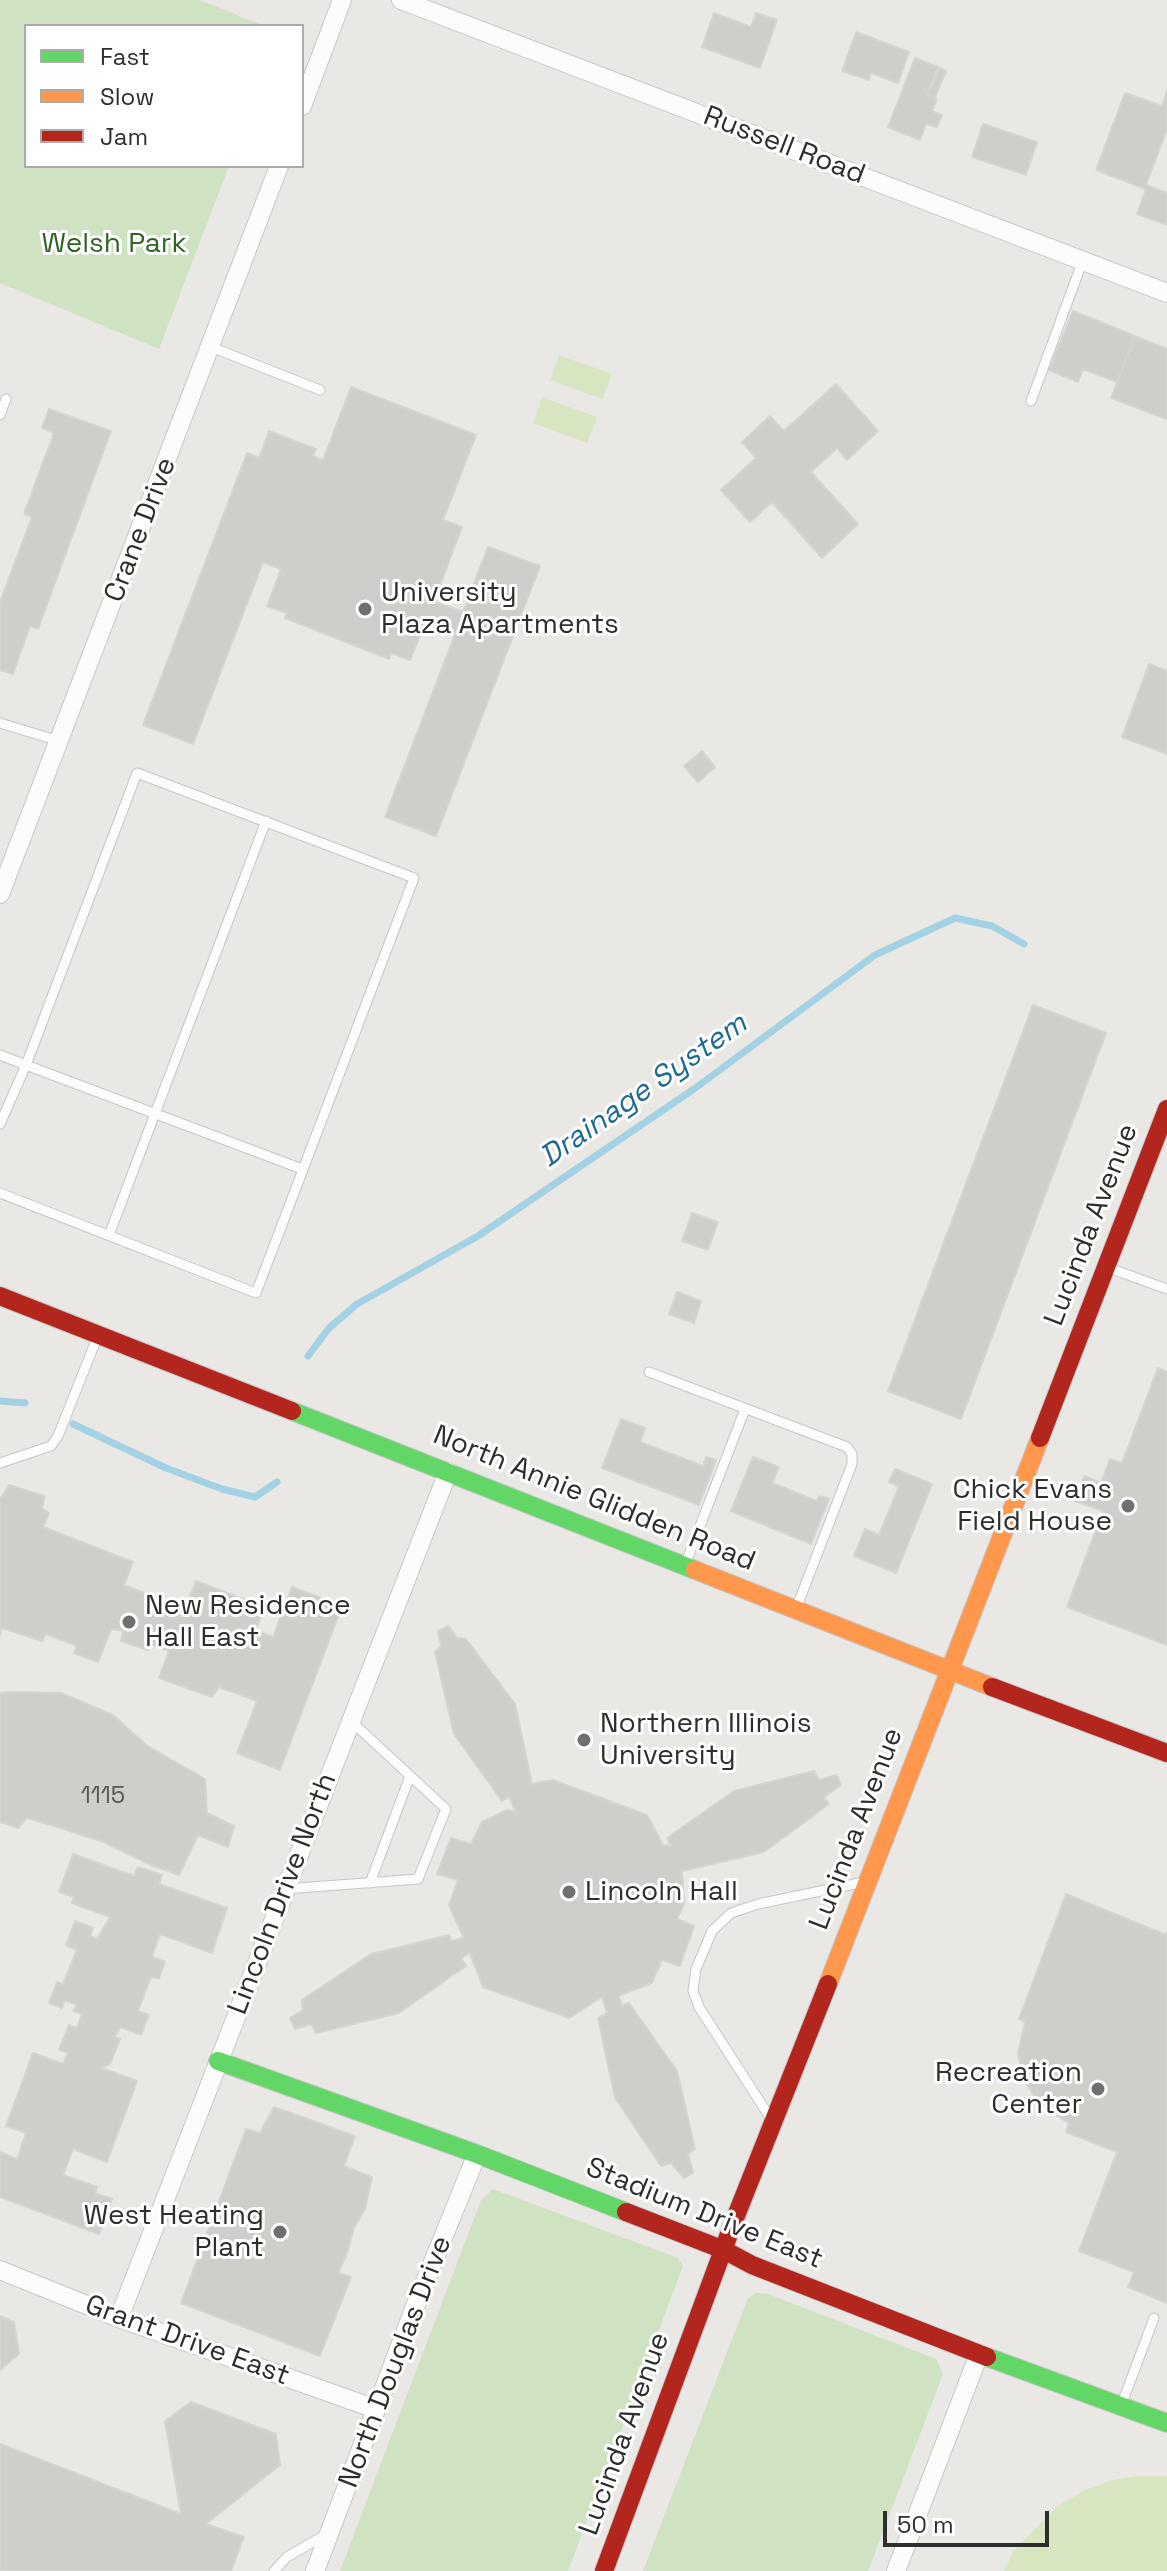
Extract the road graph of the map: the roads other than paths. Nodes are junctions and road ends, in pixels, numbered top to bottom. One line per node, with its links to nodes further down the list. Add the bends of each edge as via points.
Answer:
1 (342, 0): 3 (street)
2 (401, 0): 5 (street, Russell Road)
3 (304, 101)
4 (278, 168): 7 (street, Crane Drive)
5 (1083, 260): 6 (street, Russell Road); 10 (lane)
6 (1167, 293)
7 (211, 347): 8 (lane); 13 (street, Crane Drive)
8 (320, 390)
9 (6, 399): 11 (lane)
10 (1031, 401)
11 (0, 415)
12 (0, 723): 13 (lane)
13 (59, 741): 15 (street, Crane Drive)
14 (266, 821): 17 (lane, via 137,773); 19 (lane); 21 (lane, via 414,878)
15 (0, 894)
16 (0, 1055): 17 (lane)
17 (26, 1065): 19 (lane); 20 (lane)
18 (1167, 1109): 24 (street, Lucinda Avenue)
19 (155, 1114): 21 (lane); 23 (lane)
20 (0, 1124)
21 (302, 1169): 23 (lane, via 256,1293)
22 (0, 1193): 23 (lane)
23 (109, 1235)
24 (1106, 1267): 25 (lane); 34 (street, Lucinda Avenue)
25 (1167, 1289)
26 (0, 1296): 27 (street, North Annie Glidden Road)
27 (98, 1335): 30 (lane, via 51,1446); 31 (street, North Annie Glidden Road)
28 (649, 1372): 29 (lane)
29 (745, 1409): 32 (lane); 33 (lane, via 847,1447 852,1454)
30 (0, 1463)
31 (448, 1472): 32 (street, North Annie Glidden Road); 35 (street, Lincoln Drive North)
32 (685, 1565): 33 (street, North Annie Glidden Road)
33 (796, 1609): 34 (street, North Annie Glidden Road)
34 (949, 1670): 36 (street, North Annie Glidden Road); 38 (street, Lucinda Avenue)
35 (351, 1721): 37 (lane); 40 (street, Lincoln Drive North)
36 (1167, 1753)
37 (410, 1776): 39 (lane); 39 (lane, via 446,1809 418,1879)
38 (868, 1881): 42 (street, Lucinda Avenue); 42 (lane, via 731,1913 712,1931 696,1969 693,1991 699,2007)
39 (370, 1883): 40 (lane)
40 (285, 1889): 41 (street, Lincoln Drive North)
41 (218, 2061): 43 (street, Stadium Drive East); 46 (street, Lincoln Drive North)
42 (772, 2121): 44 (street, Lucinda Avenue)
43 (477, 2154): 44 (street, Stadium Drive East); 50 (street, North Douglas Drive)
44 (724, 2250): 48 (street, Stadium Drive East); 55 (street, Lucinda Avenue)
45 (0, 2270): 46 (street, Grant Drive East)
46 (119, 2318): 50 (street, Grant Drive East)
47 (1154, 2318): 49 (lane)
48 (979, 2354): 49 (street, Stadium Drive East); 56 (street)
49 (1121, 2406): 51 (street, Stadium Drive East)
50 (376, 2409): 52 (street, North Douglas Drive)
51 (1167, 2423)
52 (331, 2532): 53 (lane, via 287,2557); 54 (street, North Douglas Drive)
53 (274, 2571)
54 (315, 2571)
55 (604, 2571)
56 (896, 2571)

